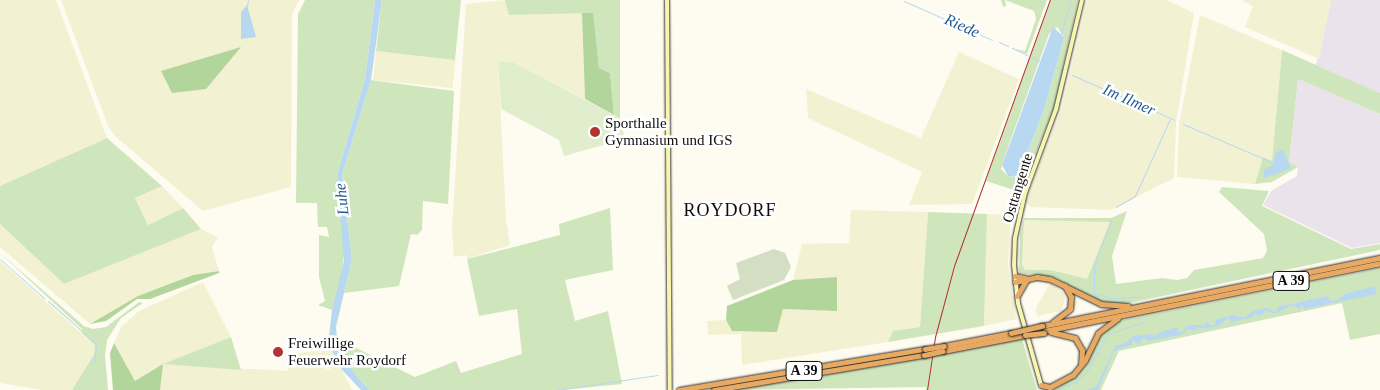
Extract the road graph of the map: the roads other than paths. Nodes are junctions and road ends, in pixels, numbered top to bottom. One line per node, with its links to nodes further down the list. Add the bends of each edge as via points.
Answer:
1 (667, 0): 18 (main road)
2 (1082, 0): 5 (main road, Osttangente, via 1056,109 1020,211)
3 (1380, 258): 9 (highway, A 39)
4 (1380, 263): 10 (highway, A 39)
5 (1015, 279): 6 (highway); 8 (main road, Osttangente)
6 (1028, 279): 7 (highway); 8 (highway)
7 (1056, 280): 9 (highway, via 1101,304); 11 (highway, via 1070,292 1070,309)
8 (1017, 296): 16 (main road, Osttangente)
9 (1158, 303): 11 (highway, A 39)
10 (1128, 314): 11 (highway, A 39); 14 (highway, via 1102,328)
11 (1043, 330): 12 (highway, A 39, bridge); 12 (highway, A 39, bridge); 14 (highway, via 1075,338 1082,350)
12 (1011, 335): 13 (highway, A 39, bridge)
13 (924, 352): 19 (highway, A 39); 20 (highway, A 39)
14 (1080, 367): 15 (highway)
15 (1060, 382): 16 (highway); 17 (highway)
16 (1042, 384): 17 (highway)
17 (1052, 388)
18 (670, 390)
19 (681, 390)
20 (714, 390)

